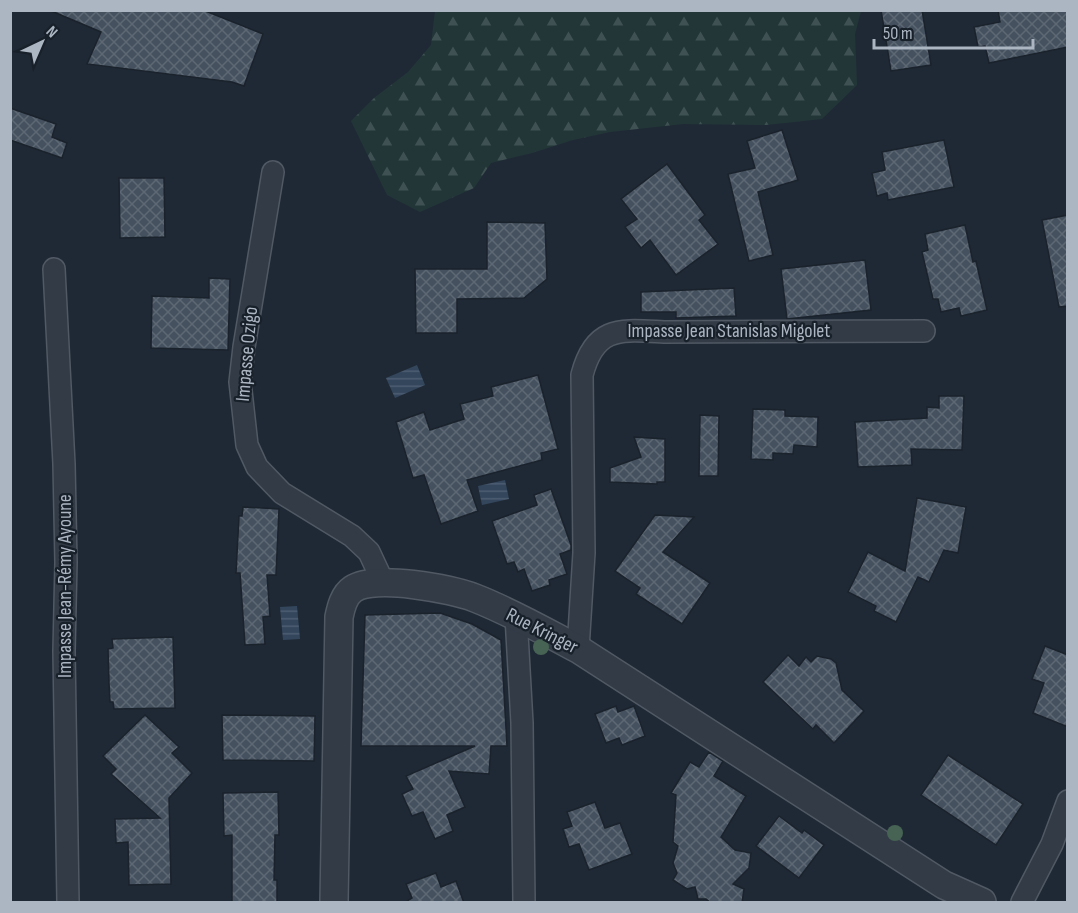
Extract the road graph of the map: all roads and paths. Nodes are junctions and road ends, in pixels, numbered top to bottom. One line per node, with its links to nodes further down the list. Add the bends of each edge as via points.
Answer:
1 (273, 172): 4 (street, Impasse Ozigo, via 240,382 247,445 258,467 277,488 352,536 369,552)
2 (54, 269): 8 (street, Impasse Jean-Rémy Ayoune, via 64,464)
3 (924, 331): 6 (street, Impasse Jean Stanislas Migolet, via 624,330 602,339 590,352 582,375 584,553)
4 (383, 582): 5 (street, Rue Kringer, via 472,597); 9 (street, Rue Kringer, via 353,589 339,617)
5 (516, 616): 6 (street, Rue Kringer); 10 (street, via 522,723)
6 (578, 649): 11 (street, Rue Kringer, via 944,885)
7 (1068, 801): 12 (street, via 1052,844)
8 (68, 903)
9 (334, 903)
10 (524, 903)
11 (982, 903)
12 (1022, 903)

